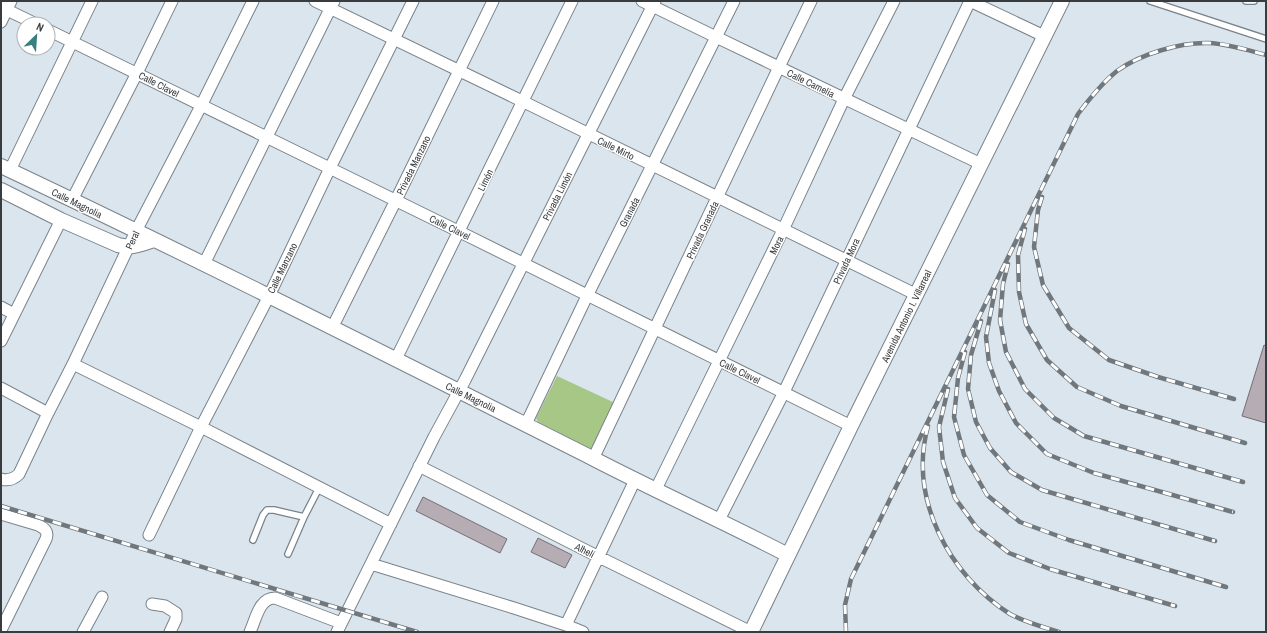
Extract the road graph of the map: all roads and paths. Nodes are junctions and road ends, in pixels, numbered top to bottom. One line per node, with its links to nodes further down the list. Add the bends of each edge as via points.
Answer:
1 (92, 1): 27 (street)
2 (172, 1): 30 (street)
3 (253, 1): 33 (street, Peral)
4 (315, 1): 18 (street, Calle Mirto)
5 (413, 1): 25 (street, Calle Manzano)
6 (493, 1): 29 (street, Privada Manzano)
7 (572, 1): 32 (street, Limón)
8 (642, 1): 17 (street, Calle Camelia)
9 (734, 1): 24 (street, Granada)
10 (811, 1): 28 (street, Privada Granada)
11 (894, 1): 31 (street, Mora)
12 (970, 1): 23 (street); 34 (street, Privada Mora)
13 (1062, 1): 23 (street, Avenida Antonio I. Villarreal)
14 (1150, 1): 26 (lane)
15 (1246, 1): 16 (lane)
16 (1254, 1)
17 (654, 4): 24 (street, Calle Camelia); 35 (street, Privada Limón)
18 (332, 5): 25 (street, Calle Mirto); 36 (street)
19 (6, 6): 20 (street); 21 (street)
20 (23, 16)
21 (1, 22)
22 (56, 34): 27 (street, Calle Clavel)
23 (1044, 36): 37 (street, Avenida Antonio I. Villarreal)
24 (716, 37): 28 (street, Calle Camelia); 38 (street, Granada)
25 (395, 39): 29 (street, Calle Mirto); 40 (street, Calle Manzano)
26 (1266, 39)
27 (72, 41): 30 (street, Calle Clavel); 39 (street)
28 (779, 67): 31 (street, Calle Camelia); 42 (street, Privada Granada)
29 (459, 71): 32 (street, Calle Mirto); 44 (street, Privada Manzano)
30 (137, 73): 33 (street, Calle Clavel); 43 (street)
31 (844, 99): 34 (street, Calle Camelia); 46 (street, Mora)
32 (524, 102): 35 (street, Calle Mirto); 48 (street, Limón)
33 (201, 106): 36 (street, Calle Clavel); 47 (street, Peral)
34 (909, 130): 37 (street, Calle Camelia); 51 (street, Privada Mora)
35 (589, 134): 38 (street, Calle Mirto); 53 (street, Privada Limón)
36 (267, 138): 40 (street, Calle Clavel); 52 (street)
37 (981, 164): 54 (street, Avenida Antonio I. Villarreal)
38 (653, 165): 42 (street, Calle Mirto); 56 (street, Granada)
39 (5, 168): 43 (street, Calle Magnolia)
40 (330, 168): 44 (street, Calle Clavel); 55 (street, Calle Manzano)
41 (1, 190): 45 (street)
42 (717, 197): 46 (street, Calle Mirto); 60 (street, Privada Granada)
43 (72, 200): 47 (street, Calle Magnolia)
44 (396, 200): 48 (street, Calle Clavel); 59 (street, Privada Manzano)
45 (62, 220): 50 (street, via 114,244); 58 (street)
46 (783, 230): 51 (street, Calle Mirto); 63 (street, Mora)
47 (136, 231): 49 (street, Calle Magnolia); 50 (street, Peral)
48 (460, 232): 53 (street, Calle Clavel); 62 (street, Limón)
49 (154, 240): 50 (street); 52 (street, Calle Magnolia)
50 (129, 247): 64 (street, Peral)
51 (846, 261): 54 (street, Calle Mirto); 67 (street, Privada Mora)
52 (204, 264): 55 (street, Calle Magnolia)
53 (523, 264): 56 (street, Calle Clavel); 66 (street, Privada Limón)
54 (917, 295): 70 (street, Avenida Antonio I. Villarreal)
55 (269, 296): 59 (street, Calle Magnolia); 71 (street, Calle Manzano)
56 (587, 296): 60 (street, Calle Clavel); 69 (street, Granada)
57 (1, 307): 58 (street)
58 (14, 314): 61 (street)
59 (332, 328): 62 (street, Calle Magnolia)
60 (655, 329): 63 (street, Calle Clavel); 72 (street, Privada Granada)
61 (1, 341)
62 (396, 359): 66 (street, Calle Magnolia)
63 (719, 361): 67 (street, Calle Clavel); 77 (street, Mora)
64 (73, 364): 68 (street, Peral); 71 (street)
65 (1, 388): 68 (street)
66 (459, 391): 69 (street, Calle Magnolia); 73 (street, Privada Limón)
67 (784, 392): 70 (street, Calle Clavel); 80 (street, Privada Mora)
68 (48, 413): 74 (street, Peral, via 19,474 8,480)
69 (526, 424): 72 (street, Calle Magnolia)
70 (851, 426): 85 (street, Avenida Antonio I. Villarreal)
71 (201, 427): 76 (street); 82 (street, Calle Manzano)
72 (593, 459): 75 (street, Calle Magnolia)
73 (419, 466): 81 (street, Privada Limón); 86 (street, Alhelí)
74 (1, 478)
75 (635, 480): 77 (street, Calle Magnolia); 86 (street)
76 (319, 488): 79 (lane); 81 (street)
77 (656, 489): 80 (street, Calle Magnolia)
78 (1, 514): 92 (street, via 43,527 47,534)
79 (304, 517): 83 (lane, via 267,510); 84 (lane)
80 (719, 520): 85 (street, Calle Magnolia)
81 (391, 524): 87 (street, Privada Limón)
82 (149, 534)
83 (252, 540)
84 (288, 554)
85 (788, 555): 97 (street, Avenida Antonio I. Villarreal)
86 (599, 557): 90 (street); 97 (street, Alhelí)
87 (371, 564): 90 (street); 91 (street, Privada Limón)
88 (102, 596): 93 (street)
89 (152, 604): 94 (street, via 165,606 176,613)
90 (566, 625): 96 (street)
91 (339, 627): 95 (street, via 276,598 266,600 261,606)
92 (1, 630)
93 (84, 632)
94 (170, 632)
95 (250, 632)
96 (582, 632)
97 (751, 632)

